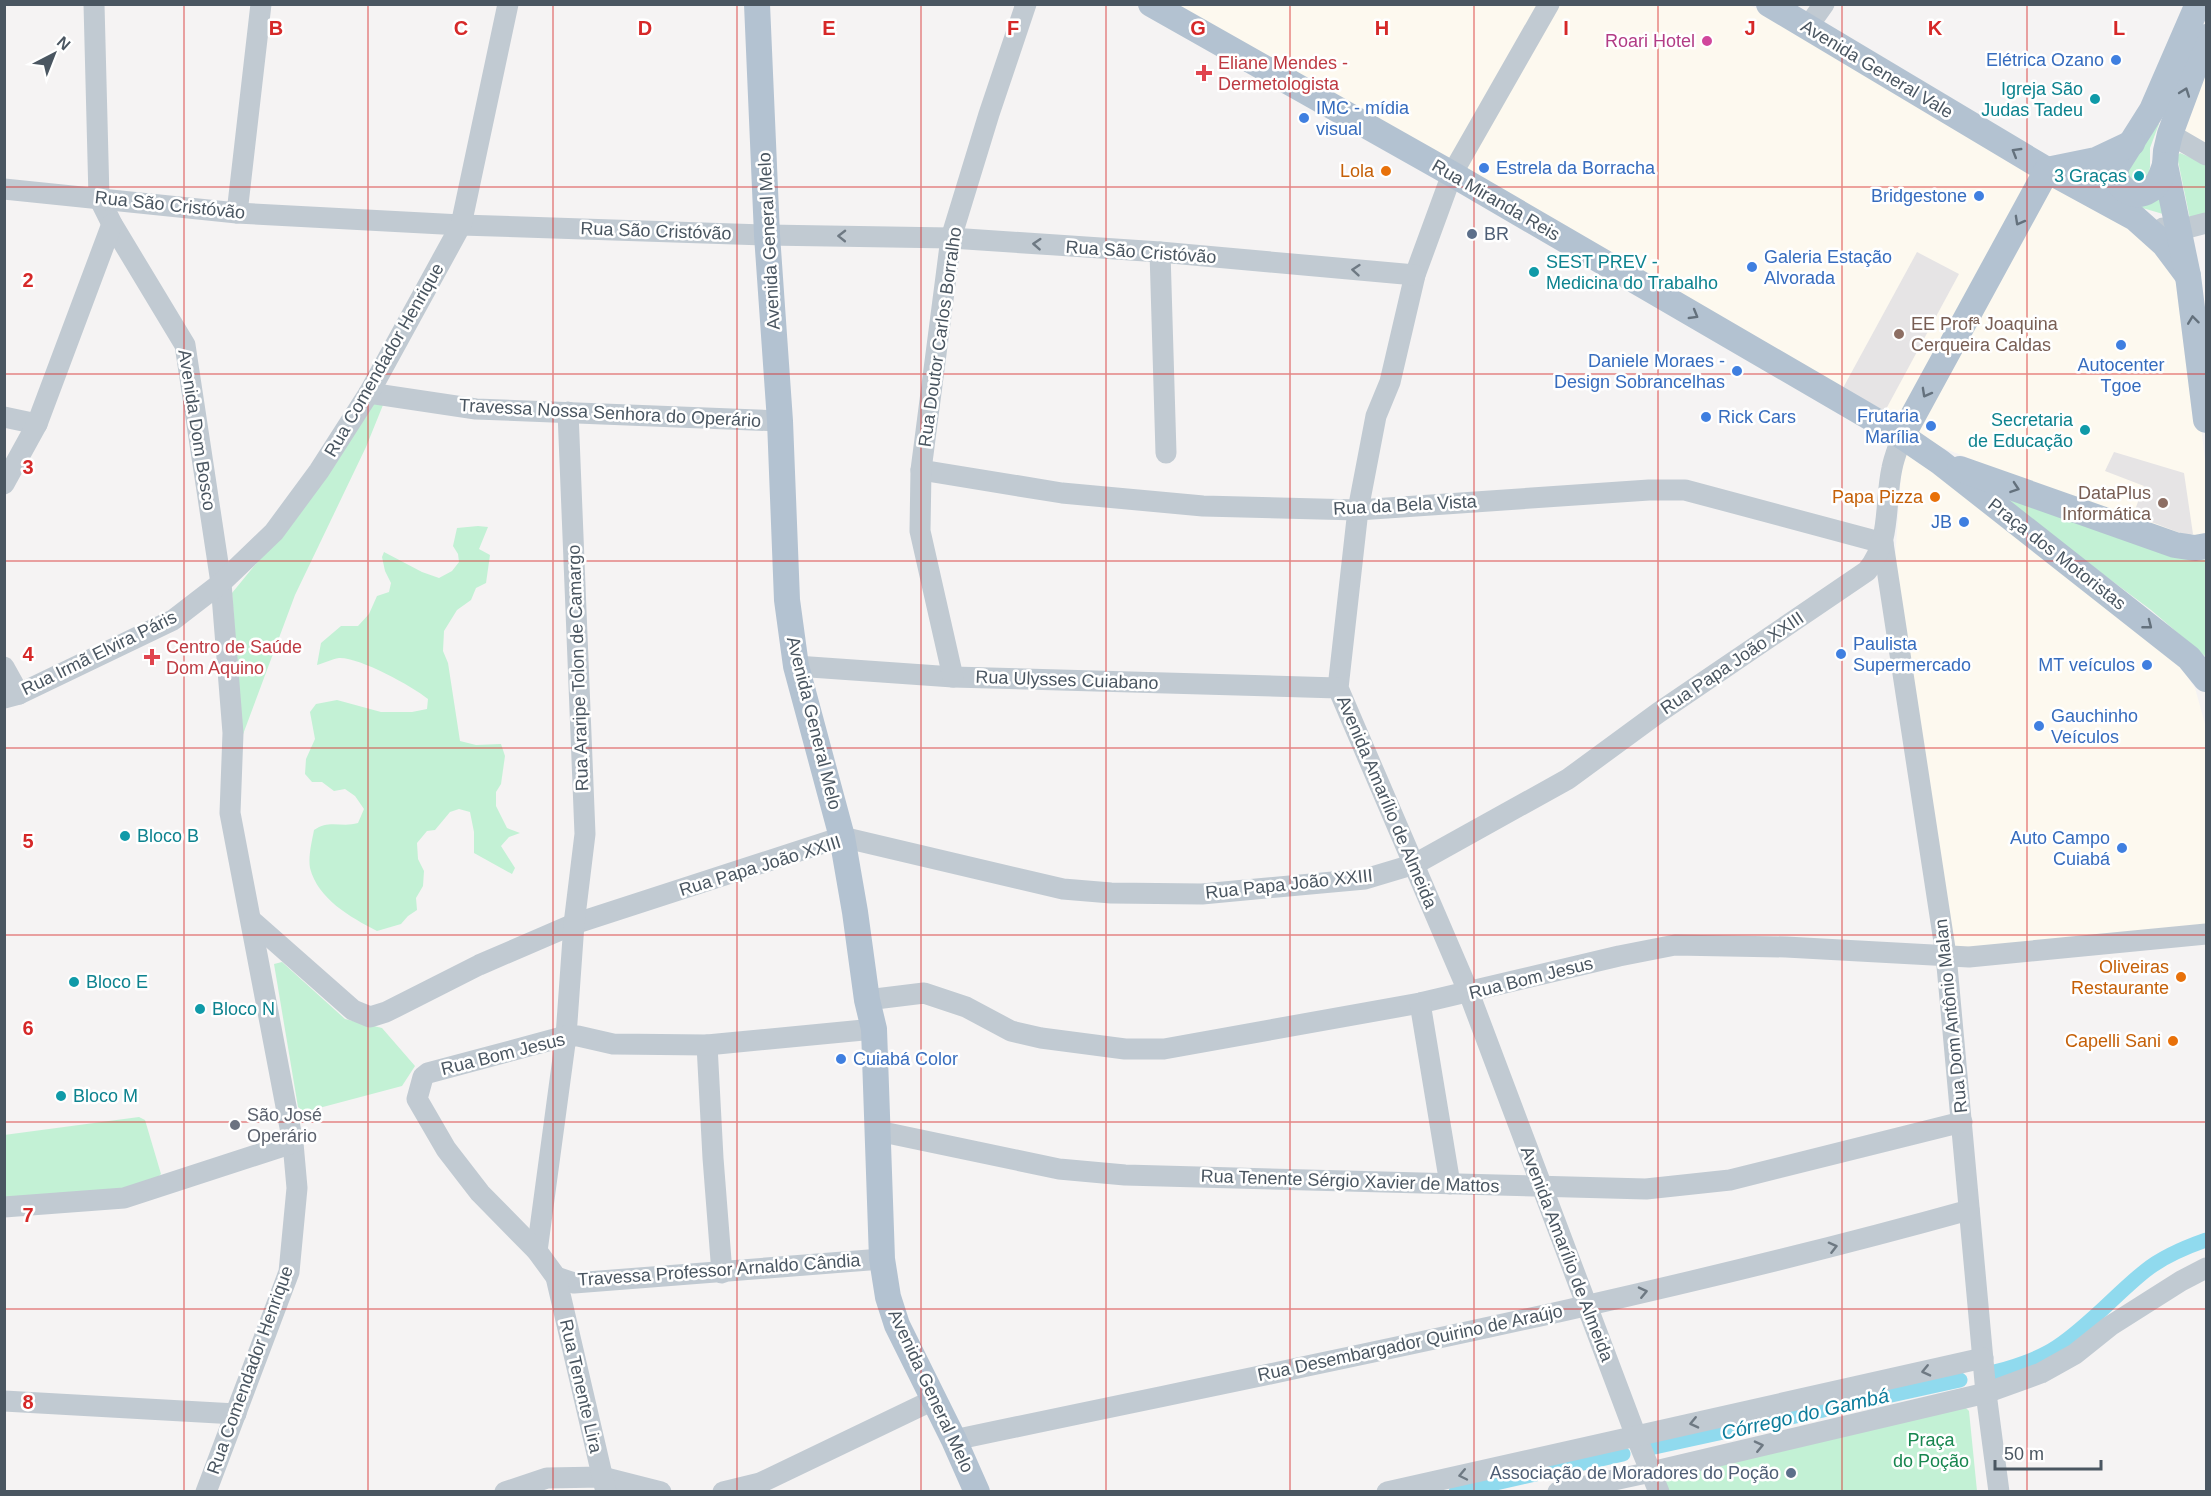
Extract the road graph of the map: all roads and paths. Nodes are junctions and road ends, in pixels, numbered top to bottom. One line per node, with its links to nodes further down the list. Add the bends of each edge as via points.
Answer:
1 (94, 4): 20 (street, Avenida Dom Bosco)
2 (261, 4): 21 (street)
3 (508, 4): 25 (street, Rua Comendador Henrique)
4 (757, 4): 27 (main road, Avenida General Melo)
5 (1026, 4): 28 (street, Rua Doutor Carlos Borralho)
6 (1150, 4): 18 (main road, Rua Miranda Reis)
7 (1549, 4): 18 (street, Avenida Amarílio de Almeida)
8 (1769, 4): 11 (main road, Avenida General Vale)
9 (1824, 4): 11 (street)
10 (2198, 4): 14 (main road, via 2152,110)
11 (1808, 28): 17 (main road, Avenida General Vale, one-way to 11)
12 (2206, 37): 13 (main road, one-way to 12)
13 (2170, 134): 15 (street); 16 (main road)
14 (2132, 143): 16 (main road, via 2115,172 2125,190 2139,194 2151,190); 17 (main road, via 2096,160)
15 (2206, 155)
16 (2166, 165): 26 (main road)
17 (2047, 170): 22 (main road, Avenida General Vale); 38 (main road, Rua Papa João XXIII, one-way to 38)
18 (1452, 174): 30 (street, Avenida Amarílio de Almeida); 38 (main road, Rua Miranda Reis, one-way to 38)
19 (4, 189): 20 (street, Rua São Cristóvão)
20 (99, 198): 21 (street, Rua São Cristóvão); 23 (street, Avenida Dom Bosco)
21 (237, 213): 25 (street, Rua São Cristóvão)
22 (2135, 218): 26 (street); 31 (main road, Avenida General Vale, via 2164,244)
23 (112, 224): 37 (street); 46 (street, Avenida Dom Bosco, via 185,345)
24 (2206, 224): 26 (street)
25 (461, 225): 27 (street, Rua São Cristóvão); 32 (street, Rua Comendador Henrique)
26 (2178, 230): 31 (main road)
27 (767, 235): 28 (street, Rua São Cristóvão, one-way to 27); 36 (main road, Avenida General Melo)
28 (951, 238): 29 (street, Rua São Cristóvão, one-way to 28); 41 (street, Rua Doutor Carlos Borralho)
29 (1161, 252): 30 (street, Rua São Cristóvão, one-way to 29); 39 (street)
30 (1415, 275): 43 (street, Avenida Amarílio de Almeida, via 1390,382 1376,416)
31 (2188, 276): 35 (main road, one-way to 31)
32 (369, 393): 33 (street, Travessa Nossa Senhora do Operário, via 477,409); 46 (street, Rua Comendador Henrique, via 274,532)
33 (568, 412): 36 (street, Travessa Nossa Senhora do Operário); 56 (street, Rua Araripe Tolon de Camargo, via 585,834)
34 (4, 417): 37 (street)
35 (2206, 420)
36 (780, 421): 47 (main road, Avenida General Melo, via 787,600)
37 (37, 424): 42 (street)
38 (1902, 436): 40 (main road, Praça dos Motoristas); 44 (street, Rua Papa João XXIII, via 1892,468)
39 (1166, 453)
40 (1940, 462): 45 (main road, one-way to 45, via 2175,545); 50 (main road, Praça dos Motoristas, one-way to 50, via 2189,658)
41 (921, 470): 43 (street, Rua da Bela Vista, via 1062,493 1179,504); 49 (street, Rua Doutor Carlos Borralho, via 920,531)
42 (4, 484)
43 (1358, 510): 44 (street, Rua da Bela Vista, via 1685,490); 51 (street, Avenida Amarílio de Almeida)
44 (1883, 543): 54 (street, Rua Papa João XXIII, via 1867,572 1658,713 1568,779); 58 (street, Rua Dom Antônio Malan)
45 (2206, 546)
46 (221, 583): 52 (street, Rua Irmã Elvira Páris, via 173,620); 55 (street, Rua Comendador Henrique, via 233,733 230,813)
47 (796, 666): 49 (street, Rua Ulysses Cuiabano); 53 (main road, Avenida General Melo)
48 (4, 667): 52 (street)
49 (953, 677): 51 (street, Rua Ulysses Cuiabano)
50 (2206, 679)
51 (1338, 688): 54 (street, Avenida Amarílio de Almeida)
52 (12, 696)
53 (842, 837): 54 (street, Rua Papa João XXIII, via 1063,889 1111,893 1202,894 1365,879); 56 (street, Rua Papa João XXIII); 60 (main road, Avenida General Melo)
54 (1415, 864): 59 (street, Avenida Amarílio de Almeida)
55 (252, 921): 56 (street, Rua Papa João XXIII, via 353,1010 370,1017); 67 (street, Rua Comendador Henrique)
56 (574, 924): 63 (street, Rua Araripe Tolon de Camargo)
57 (2206, 934): 58 (street, Rua Bom Jesus, via 1969,957)
58 (1946, 955): 59 (street, Rua Bom Jesus, via 1675,945); 65 (street, Rua Dom Antônio Malan)
59 (1468, 993): 61 (street, Rua Bom Jesus); 69 (street, Avenida Amarílio de Almeida)
60 (867, 1000): 61 (street, Rua Bom Jesus, via 924,993 966,1007 1011,1031 1125,1049 1164,1049); 62 (main road, Avenida General Melo)
61 (1420, 1003): 68 (street)
62 (874, 1029): 64 (street, Rua Bom Jesus); 66 (main road, Avenida General Melo)
63 (566, 1036): 64 (street, Rua Bom Jesus, via 613,1044); 72 (street, Rua Araripe Tolon de Camargo); 72 (street, Rua Bom Jesus, via 428,1073 418,1088 420,1105 446,1149 480,1193)
64 (707, 1045): 75 (street)
65 (1962, 1122): 69 (street, Rua Tenente Sérgio Xavier de Mattos, via 1730,1180 1646,1189); 71 (street, Rua Dom Antônio Malan)
66 (878, 1131): 68 (street, Rua Tenente Sérgio Xavier de Mattos, via 1059,1169 1125,1175); 73 (main road, Avenida General Melo)
67 (293, 1143): 70 (street, via 124,1198); 82 (street, Rua Comendador Henrique, via 297,1188 289,1272)
68 (1450, 1184): 69 (street, Rua Tenente Sérgio Xavier de Mattos)
69 (1543, 1187): 77 (street, Avenida Amarílio de Almeida)
70 (4, 1208)
71 (1969, 1210): 77 (street, Rua Desembargador Quirino de Araújo, one-way to 71, via 1840,1246); 78 (street, Rua Dom Antônio Malan)
72 (537, 1251): 76 (street, Rua Tenente Lira)
73 (882, 1258): 75 (street, Travessa Professor Arnaldo Cândia); 80 (main road, Avenida General Melo, via 897,1326)
74 (2206, 1268): 79 (street, via 2110,1326 2075,1354)
75 (722, 1272): 76 (street, Travessa Professor Arnaldo Cândia, via 574,1283)
76 (556, 1277): 86 (street, Rua Tenente Lira)
77 (1586, 1305): 83 (street, Avenida Amarílio de Almeida); 84 (street, Rua Desembargador Quirino de Araújo)
78 (1983, 1358): 79 (street, Rua Dom Antônio Malan); 83 (street, one-way to 83)
79 (1986, 1393): 85 (street, one-way to 79); 95 (street, Rua Dom Antônio Malan)
80 (933, 1400): 84 (main road, Avenida General Melo); 90 (street, via 760,1484)
81 (4, 1401): 82 (street)
82 (236, 1414): 87 (street, Rua Comendador Henrique)
83 (1636, 1436): 85 (street, Avenida Amarílio de Almeida); 92 (street, one-way to 92)
84 (954, 1440): 91 (main road, Avenida General Melo)
85 (1651, 1472): 93 (street); 94 (street, Avenida Amarílio de Almeida)
86 (604, 1484): 88 (street, via 547,1478); 89 (street)
87 (206, 1491)
88 (505, 1491)
89 (661, 1491)
90 (723, 1491)
91 (977, 1491)
92 (1387, 1491)
93 (1558, 1491)
94 (1659, 1491)
95 (1999, 1491)

